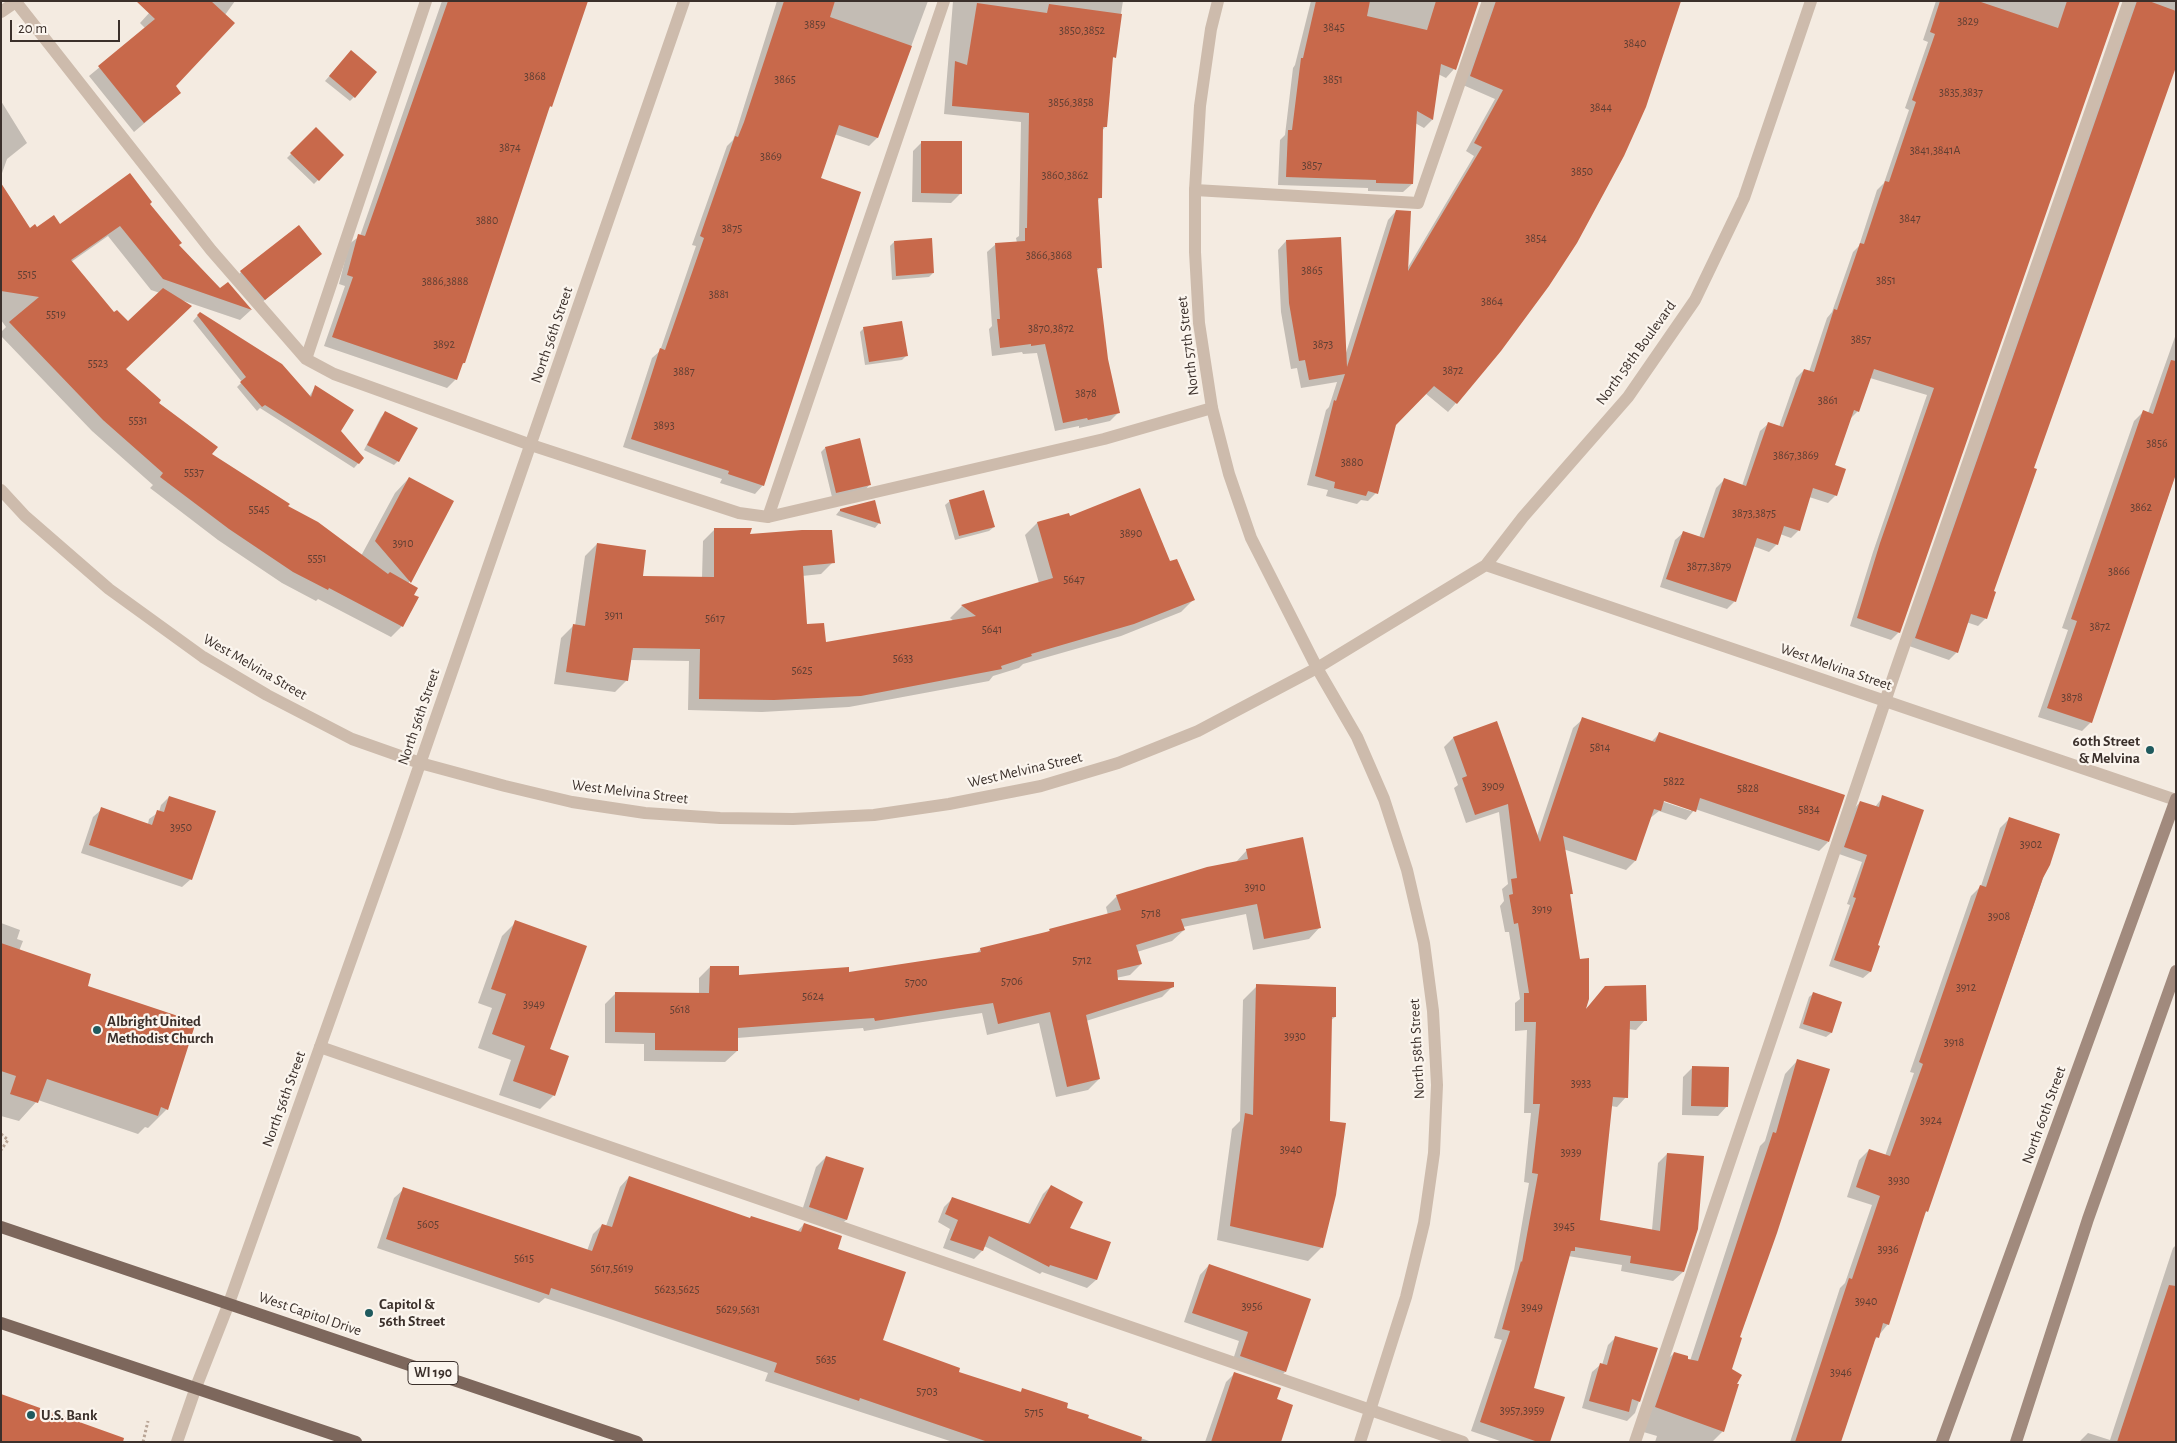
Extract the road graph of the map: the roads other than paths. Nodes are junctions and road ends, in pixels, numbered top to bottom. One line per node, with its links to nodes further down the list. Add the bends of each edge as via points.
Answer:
1 (426, 1): 11 (street)
2 (684, 1): 13 (street, North 56th Street)
3 (944, 1): 15 (street)
4 (1218, 1): 10 (street, North 57th Street, via 1200,106)
5 (1488, 1): 10 (street, via 1418,203)
6 (1811, 1): 16 (street, North 58th Boulevard, via 1744,198 1695,300 1628,397 1523,517)
7 (2129, 1): 18 (street)
8 (16, 2): 9 (street); 11 (street, via 211,250)
9 (1, 12)
10 (1196, 190): 12 (street, North 57th Street, via 1199,323)
11 (306, 359): 13 (street, via 334,374)
12 (1212, 408): 15 (street, via 1104,439); 17 (street, North 57th Street, via 1229,474 1251,538)
13 (531, 445): 15 (street, via 739,513); 19 (street, North 56th Street)
14 (1, 490): 19 (street, West Melvina Street, via 25,516 110,589 203,657 267,696 352,739)
15 (768, 517)
16 (1486, 565): 17 (street, North 58th Boulevard); 18 (street, West Melvina Street)
17 (1317, 668): 19 (street, West Melvina Street, via 1198,731 1118,763 1041,786 874,815 793,819 645,813 572,802); 27 (street, North 58th Street, via 1357,737 1384,799 1407,870 1424,943 1433,1011 1437,1085 1434,1153 1424,1223 1406,1297)
18 (1885, 701): 20 (street, West Melvina Street); 33 (street)
19 (420, 763): 22 (street, North 56th Street)
20 (2176, 800): 34 (main road, North 60th Street)
21 (2176, 971): 35 (main road, via 2088,1219)
22 (320, 1047): 24 (street, North 56th Street); 27 (street)
23 (1, 1227): 24 (main road, West Capitol Drive / WI 190)
24 (229, 1303): 26 (street, North 56th Street); 30 (main road, West Capitol Drive / WI 190)
25 (1, 1323): 26 (main road)
26 (196, 1387): 28 (street, North 56th Street); 29 (main road)
27 (1370, 1409): 31 (street, North 58th Street); 32 (street)
28 (177, 1442)
29 (356, 1442)
30 (637, 1442)
31 (1360, 1442)
32 (1463, 1442)
33 (1634, 1442)
34 (1942, 1442)
35 (2016, 1442)

